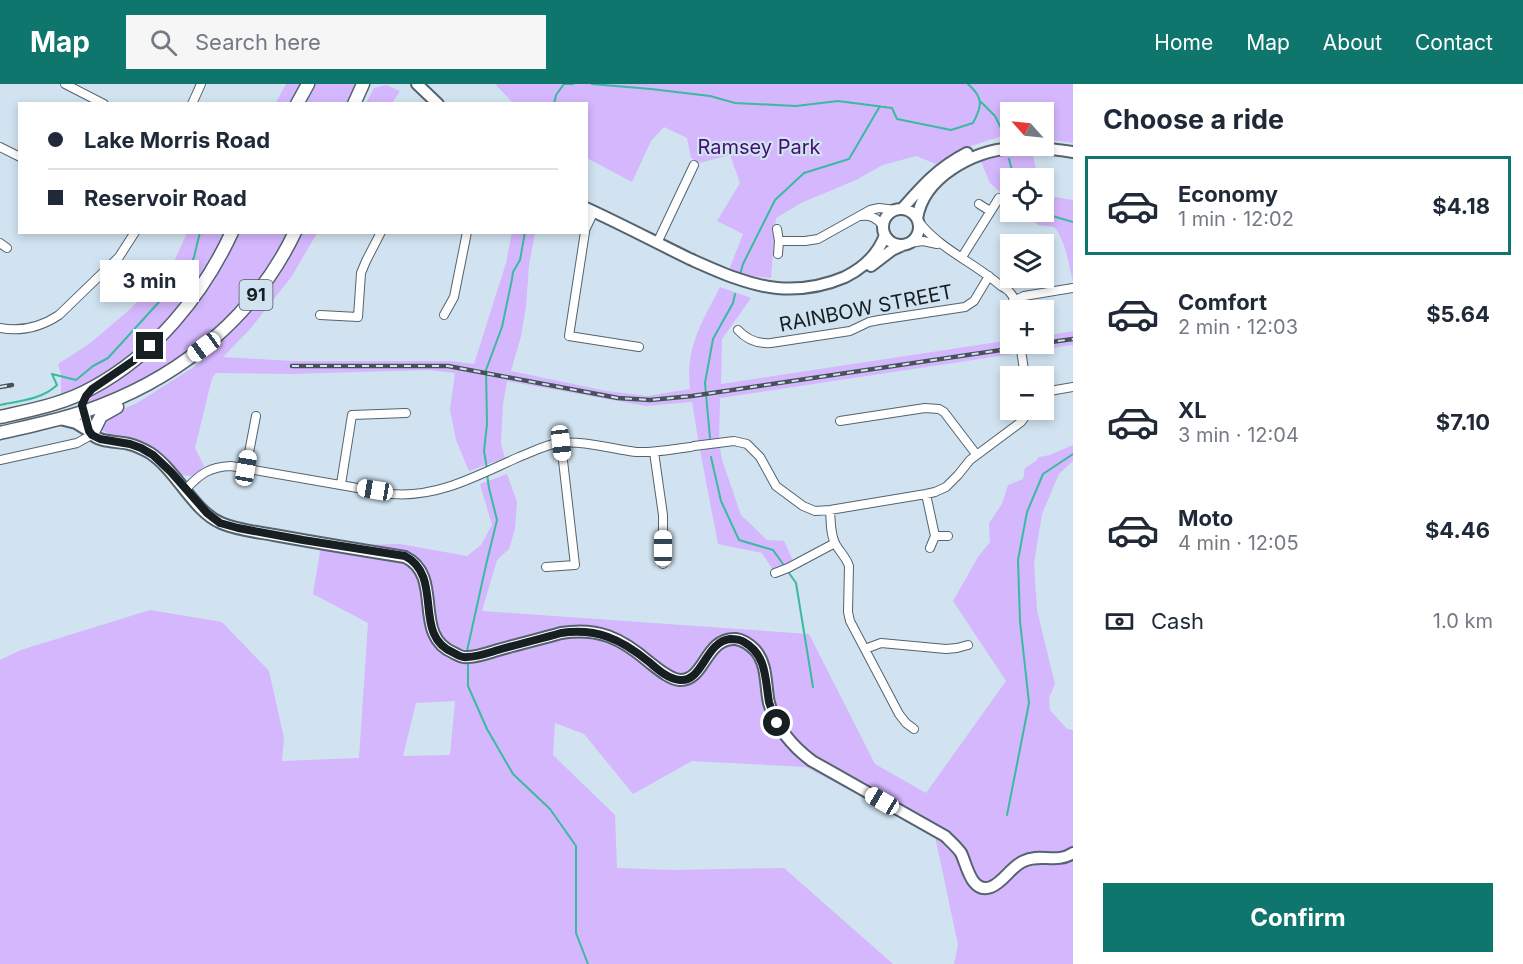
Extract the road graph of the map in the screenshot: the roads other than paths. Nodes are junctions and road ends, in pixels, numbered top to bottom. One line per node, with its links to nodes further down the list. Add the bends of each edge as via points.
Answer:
1 (65, 84): 9 (street)
2 (201, 84): 10 (street)
3 (301, 84): 11 (main road)
4 (308, 84): 12 (main road)
5 (363, 84): 13 (main road)
6 (409, 84): 8 (street)
7 (417, 84): 8 (street)
8 (426, 93): 14 (street)
9 (100, 102)
10 (193, 102)
11 (291, 102)
12 (298, 102)
13 (355, 102)
14 (436, 102)
15 (1054, 143): 17 (street)
16 (1000, 144): 24 (street, via 954,160)
17 (1073, 145)
18 (0, 147): 20 (street)
19 (1073, 152): 28 (street, via 1021,147 980,155 951,171 929,190)
20 (18, 156)
21 (694, 165): 38 (street)
22 (999, 198): 26 (street)
23 (979, 204): 26 (street)
24 (899, 209): 27 (street, via 873,208); 28 (street, via 911,212); 30 (street, via 887,216)
25 (590, 210): 38 (street)
26 (990, 211): 42 (street)
27 (860, 216): 30 (street, via 877,219); 37 (street, via 818,239)
28 (918, 221): 39 (street, via 919,232); 40 (street)
29 (777, 229): 37 (street)
30 (884, 230): 39 (street, via 892,243); 43 (street, via 880,247 870,261 819,286 765,287)
31 (134, 234): 50 (street, via 119,257 59,315 30,328)
32 (231, 234): 55 (main road, 91, via 188,306 133,361)
33 (294, 234): 51 (main road, 91, via 263,286)
34 (380, 234): 48 (street, via 361,273 358,317)
35 (467, 234): 49 (street, via 454,297)
36 (585, 234): 53 (street, via 568,336)
37 (779, 241): 41 (street)
38 (657, 243): 43 (street)
39 (907, 244): 40 (street, via 923,241); 43 (street, via 847,282 808,293 760,292 738,285)
40 (942, 245): 42 (street)
41 (778, 254)
42 (962, 257): 44 (street)
43 (716, 271)
44 (989, 276): 46 (street, via 1006,288); 52 (street, RAINBOW STREET, via 974,301 965,307 771,343 749,340)
45 (1073, 288): 47 (street, via 1024,296)
46 (1012, 300)
47 (1020, 300)
48 (320, 315)
49 (444, 315)
50 (0, 328)
51 (224, 330): 57 (main road, 91, via 180,364 132,393); 65 (main road, via 184,369 105,412)
52 (738, 330)
53 (639, 347)
54 (1073, 387): 56 (street)
55 (92, 389): 57 (main road, via 86,396); 60 (main road, 91)
56 (1054, 390)
57 (85, 409): 61 (main road); 64 (main road, via 72,403); 65 (street)
58 (406, 413): 72 (street, via 352,415)
59 (256, 416): 71 (street)
60 (0, 417)
61 (60, 419): 65 (street); 66 (main road)
62 (1023, 420): 69 (street)
63 (840, 421): 69 (street, via 939,409)
64 (0, 422)
65 (93, 432): 70 (street, via 77,443); 73 (street, via 100,439 130,444 153,455)
66 (0, 433)
67 (561, 443): 68 (street); 72 (street, via 428,493 392,494); 81 (street, via 575,565)
68 (654, 452): 75 (street, via 734,441 747,444 760,457 776,486 803,506 815,511); 80 (street, via 663,515)
69 (976, 454): 74 (street, via 946,487)
70 (0, 460)
71 (246, 468): 72 (street); 73 (street, via 211,469)
72 (341, 484)
73 (186, 489): 86 (street, via 220,523 405,556 424,576 430,620 439,642 464,658 561,633 600,633 680,680 695,674 720,642 739,639 756,651 764,667 769,703 777,723 798,752 945,836 960,851 977,885 984,888 1000,882 1023,861 1060,859)
74 (927, 494): 75 (street); 76 (street)
75 (830, 510): 78 (street)
76 (935, 536): 77 (street); 79 (street)
77 (948, 536)
78 (835, 543): 82 (street); 84 (street, via 848,561 849,616)
79 (930, 548)
80 (663, 564)
81 (546, 567)
82 (775, 573)
83 (968, 645): 84 (street, via 946,649 881,643)
84 (865, 649): 85 (street, via 901,717)
85 (914, 729)
86 (1073, 853)

